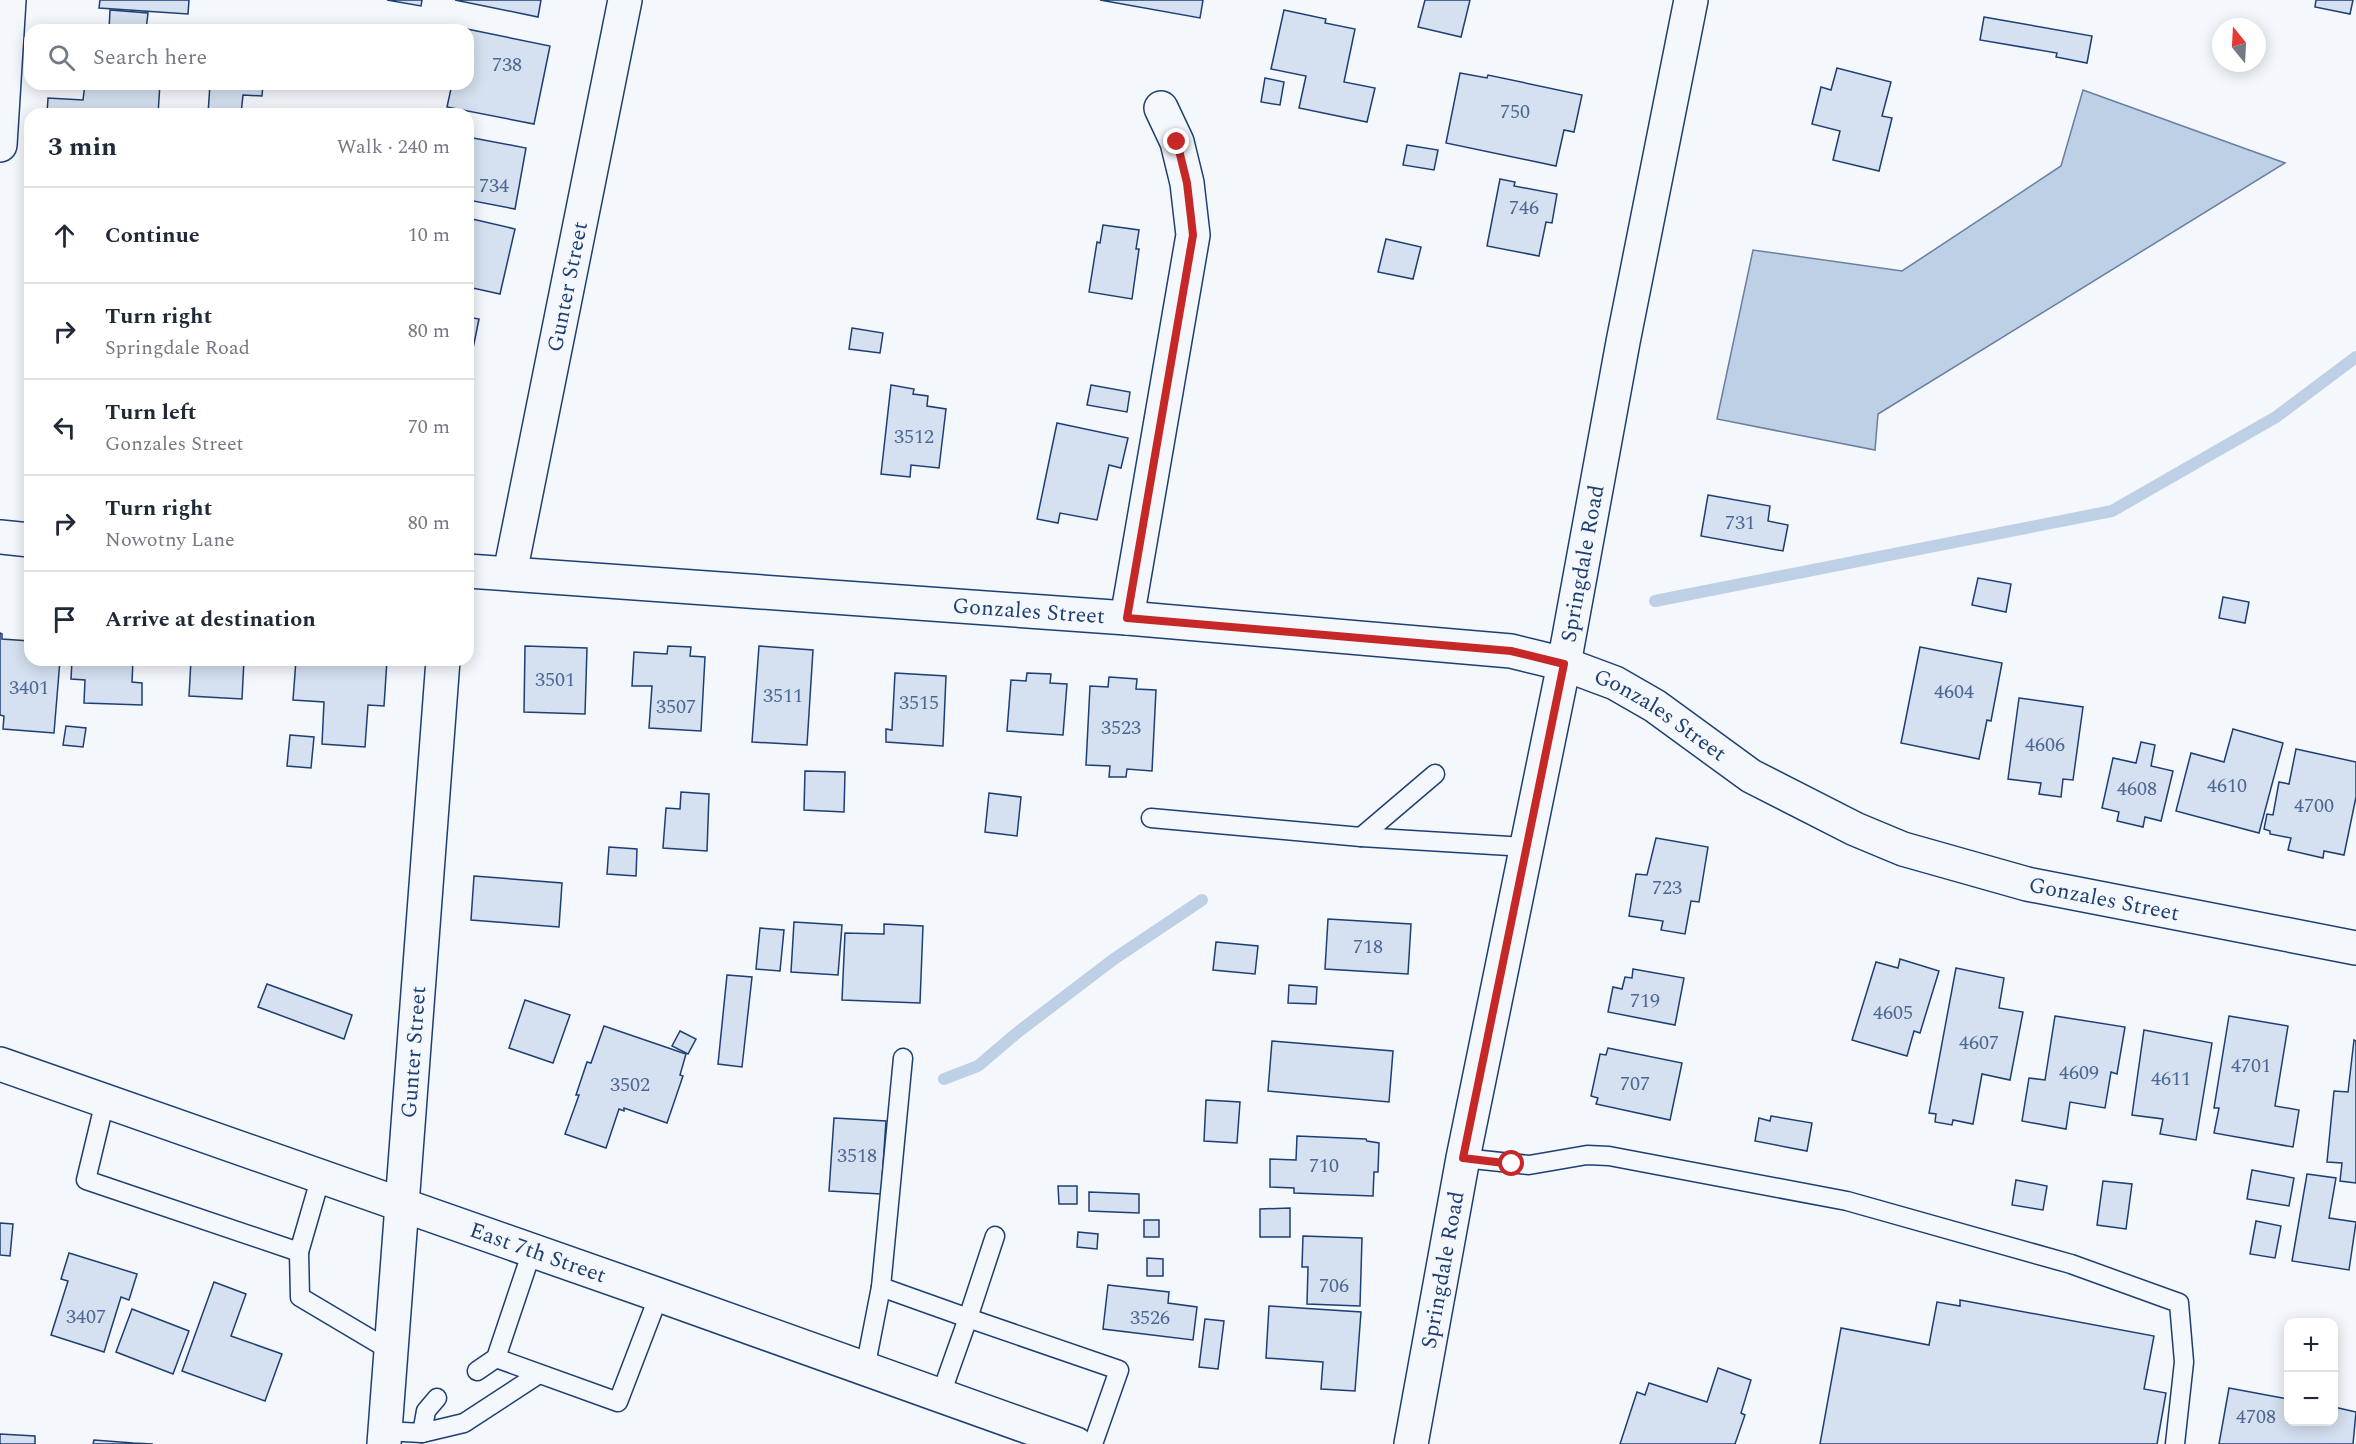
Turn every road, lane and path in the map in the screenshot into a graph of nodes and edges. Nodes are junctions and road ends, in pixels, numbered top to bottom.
1 (9, 0) edge
2 (625, 0) edge
3 (1691, 0) edge
4 (1161, 108) dead end
5 (0, 146) edge
6 (0, 537) edge
7 (24, 539) edge
8 (474, 571) edge
9 (510, 573) junction
10 (1127, 618) junction
11 (1564, 664) junction
12 (443, 666) edge
13 (1435, 774) dead end
14 (1151, 818) dead end
15 (1361, 837) junction
16 (1526, 847) junction
17 (2356, 948) edge
18 (903, 1058) dead end
19 (0, 1064) edge
20 (105, 1101) junction
21 (1463, 1158) junction
22 (321, 1176) junction
23 (403, 1205) junction
24 (995, 1236) dead end
25 (532, 1251) junction
26 (299, 1252) junction
27 (881, 1287) junction
28 (658, 1295) junction
29 (968, 1318) junction
30 (391, 1351) junction
31 (496, 1358) junction
32 (865, 1369) junction
33 (477, 1371) dead end
34 (539, 1374) junction
35 (940, 1396) junction
36 (437, 1398) dead end
37 (422, 1433) junction
38 (384, 1437) edge
39 (1076, 1444) edge
40 (1093, 1444) edge
41 (1411, 1444) edge
42 (2175, 1444) edge

1 - 5 street
2 - 9 street, Gunter Street
3 - 11 street, Springdale Road
4 - 10 street
6 - 7 street
8 - 9 street, Gonzales Street
9 - 10 street, Gonzales Street
10 - 11 street, Gonzales Street
11 - 16 street, Springdale Road
11 - 17 street, Gonzales Street
12 - 23 street, Gunter Street
13 - 15 lane
14 - 15 lane
15 - 16 lane
16 - 21 street, Springdale Road
18 - 27 lane
19 - 20 street, East 7th Street
20 - 22 street, East 7th Street
20 - 26 lane
21 - 41 street, Springdale Road
21 - 42 lane
22 - 23 street, East 7th Street
22 - 26 lane
23 - 25 street, East 7th Street
23 - 30 street, Gunter Street
24 - 29 lane
25 - 28 street, East 7th Street
25 - 31 lane
26 - 30 lane
27 - 29 lane
27 - 32 lane
28 - 32 street, East 7th Street
28 - 34 lane
29 - 35 lane
29 - 40 lane
30 - 38 street, Gunter Street
31 - 33 lane
31 - 34 lane
32 - 35 street, East 7th Street
34 - 37 lane
35 - 39 street, East 7th Street
36 - 37 lane
37 - 38 lane

